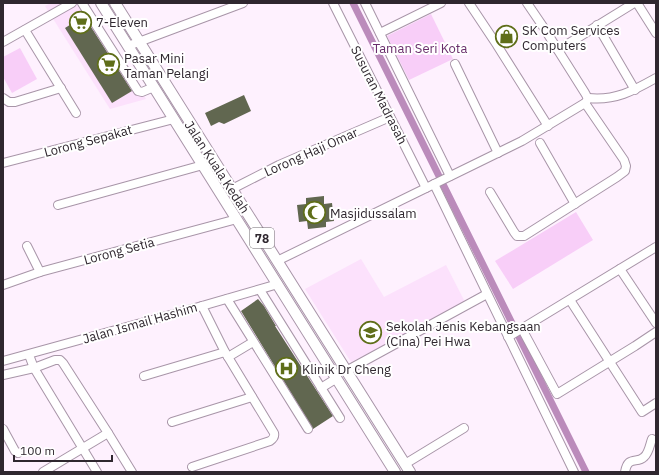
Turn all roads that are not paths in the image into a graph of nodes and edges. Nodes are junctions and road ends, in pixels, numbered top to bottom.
1 (72, 3) edge
2 (82, 3) edge
3 (101, 3) edge
4 (115, 3) edge
5 (243, 3) edge
6 (333, 3) edge
7 (365, 3) edge
8 (441, 3) edge
9 (469, 3) edge
10 (538, 3) edge
11 (634, 3) edge
12 (637, 3) edge
13 (529, 5) edge
14 (425, 6) edge
15 (597, 25) junction
16 (25, 30) junction
17 (380, 33) junction
18 (656, 33) edge
19 (3, 42) edge
20 (139, 42) junction
21 (128, 46) junction
22 (558, 50) junction
23 (455, 64) dead end
24 (656, 78) edge
25 (154, 87) junction
26 (62, 88) junction
27 (635, 90) junction
28 (3, 98) edge
29 (586, 100) junction
30 (76, 113) dead end
31 (390, 117) junction
32 (174, 119) junction
33 (548, 126) junction
34 (540, 143) dead end
35 (498, 153) junction
36 (3, 163) edge
37 (203, 165) junction
38 (442, 180) junction
39 (426, 188) junction
40 (232, 189) junction
41 (490, 192) dead end
42 (575, 204) junction
43 (58, 205) dead end
44 (237, 219) junction
45 (27, 246) dead end
46 (656, 247) edge
47 (277, 261) junction
48 (620, 269) junction
49 (40, 272) junction
50 (278, 284) junction
51 (3, 285) edge
52 (260, 290) junction
53 (487, 294) junction
54 (227, 299) junction
55 (570, 300) junction
56 (202, 306) junction
57 (656, 323) edge
58 (656, 332) edge
59 (516, 333) junction
60 (254, 342) junction
61 (227, 354) junction
62 (29, 355) junction
63 (3, 362) edge
64 (610, 362) junction
65 (34, 368) junction
66 (346, 371) junction
67 (3, 375) edge
68 (144, 376) dead end
69 (337, 378) junction
70 (322, 388) junction
71 (252, 397) junction
72 (656, 403) edge
73 (340, 418) dead end
74 (172, 422) dead end
75 (464, 428) dead end
76 (3, 429) edge
77 (308, 430) dead end
78 (108, 433) junction
79 (652, 439) dead end
80 (83, 448) junction
81 (18, 453) dead end
82 (192, 467) dead end
83 (408, 468) edge
84 (43, 472) edge
85 (97, 472) edge
86 (132, 472) edge
87 (395, 472) edge
88 (574, 472) edge
89 (625, 472) edge

1 - 16 street
2 - 25 street
3 - 21 main road, Jalan Kuala Kedah / 78
4 - 20 main road, Jalan Kuala Kedah / 78
5 - 20 street
6 - 31 street, Susuran Madrasah
7 - 17 street
8 - 14 street
9 - 33 street
10 - 13 street
11 - 15 street
12 - 18 street
13 - 22 street
14 - 17 street
15 - 22 street
15 - 27 street
16 - 19 street
16 - 26 street
17 - 38 street
20 - 21 street
20 - 40 main road, Jalan Kuala Kedah / 78
21 - 25 main road, Jalan Kuala Kedah / 78
22 - 29 street
23 - 35 street
24 - 27 street
25 - 32 main road, Jalan Kuala Kedah / 78
26 - 28 street
26 - 30 street
27 - 29 street
29 - 33 street
29 - 42 street
31 - 39 street, Susuran Madrasah
31 - 40 street, Lorong Haji Omar
32 - 36 street, Lorong Sepakat
32 - 37 main road, Jalan Kuala Kedah / 78
33 - 35 street
34 - 42 street
35 - 38 street
37 - 43 street
37 - 44 main road, Jalan Kuala Kedah / 78
38 - 39 street
38 - 53 street
39 - 47 street
40 - 47 main road, Jalan Kuala Kedah / 78
41 - 42 street
44 - 49 street, Lorong Setia
44 - 50 main road, Jalan Kuala Kedah / 78
45 - 49 street
46 - 48 street
47 - 66 main road, Jalan Kuala Kedah / 78
48 - 55 street
48 - 57 street
49 - 51 street, Lorong Setia
50 - 52 street, Jalan Ismail Hashim
50 - 69 main road, Jalan Kuala Kedah / 78
52 - 54 street, Jalan Ismail Hashim
52 - 70 street
53 - 59 street
53 - 66 street
54 - 56 street, Jalan Ismail Hashim
54 - 60 street
55 - 59 street
55 - 64 street
56 - 61 street
56 - 62 street, Jalan Ismail Hashim
58 - 64 street
59 - 64 street
59 - 88 street
60 - 61 street
60 - 77 street
61 - 68 street
61 - 71 street
62 - 63 street, Jalan Ismail Hashim
62 - 65 street
64 - 72 street
65 - 67 street
65 - 78 street
65 - 80 street
66 - 83 main road, Jalan Kuala Kedah / 78
69 - 70 street
69 - 87 main road, Jalan Kuala Kedah / 78
70 - 73 street
71 - 74 street
71 - 82 street
75 - 83 street
76 - 81 street
78 - 80 street
78 - 86 street
79 - 89 street
80 - 84 street
80 - 85 street

